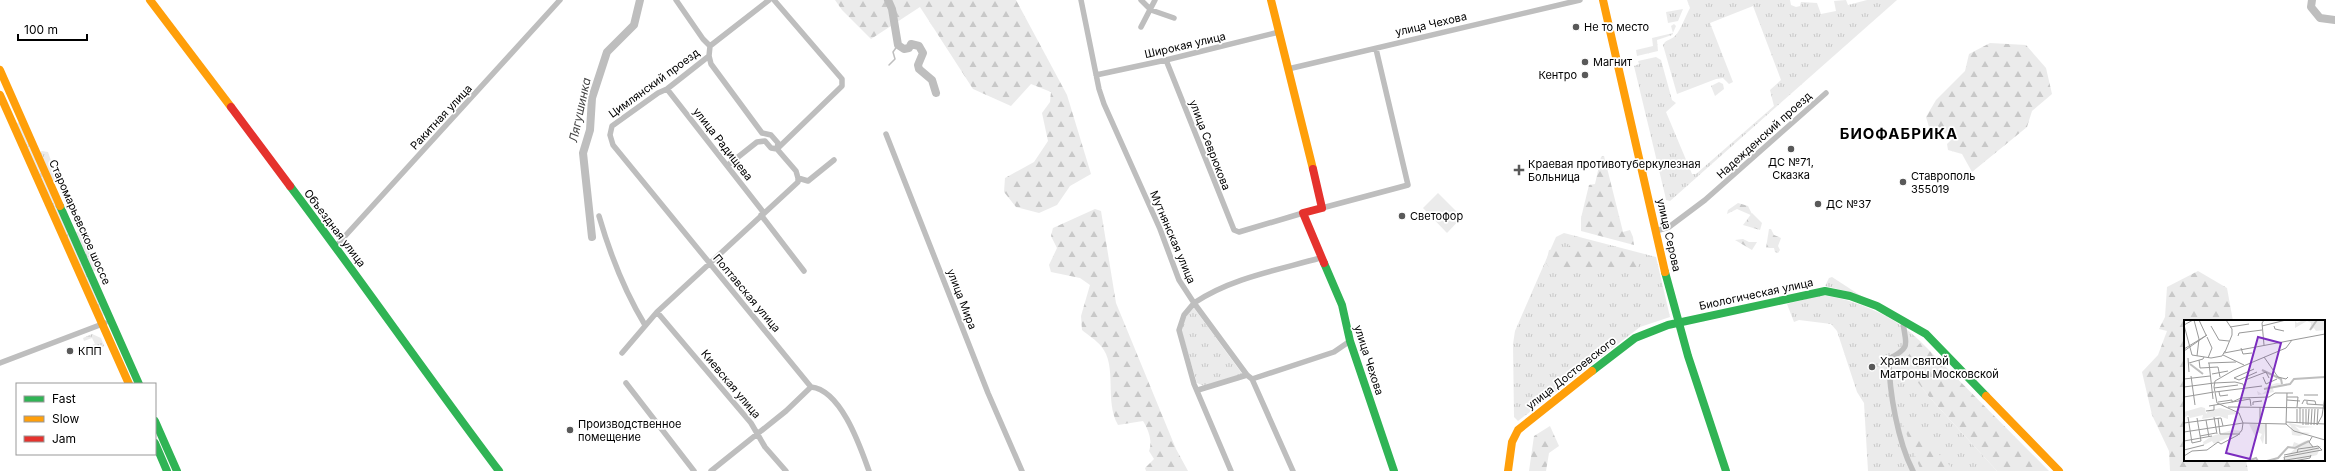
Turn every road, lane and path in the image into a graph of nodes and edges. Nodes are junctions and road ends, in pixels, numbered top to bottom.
1 (150, 0) edge
2 (560, 0) edge
3 (676, 0) edge
4 (770, 0) edge
5 (774, 0) edge
6 (1081, 0) edge
7 (1141, 0) edge
8 (1155, 0) edge
9 (1271, 0) edge
10 (1580, 0) edge
11 (1603, 0) edge
12 (1150, 10) junction
13 (1174, 18) dead end
14 (1141, 26) dead end
15 (1279, 32) junction
16 (710, 46) junction
17 (1376, 49) junction
18 (709, 56) junction
19 (1166, 60) junction
20 (1288, 69) junction
21 (0, 70) edge
22 (1096, 75) junction
23 (667, 89) junction
24 (1826, 93) dead end
25 (0, 95) edge
26 (19, 112) junction
27 (10, 117) junction
28 (612, 126) joint
29 (886, 134) dead end
30 (765, 137) junction
31 (777, 149) junction
32 (834, 160) dead end
33 (728, 165) junction
34 (798, 178) junction
35 (1322, 208) junction
36 (1303, 213) junction
37 (763, 214) junction
38 (599, 216) dead end
39 (1656, 231) junction
40 (336, 246) junction
41 (1320, 258) junction
42 (709, 264) junction
43 (804, 272) dead end
44 (1194, 303) junction
45 (656, 312) junction
46 (111, 320) junction
47 (1904, 320) junction
48 (1679, 322) junction
49 (102, 324) junction
50 (645, 325) junction
51 (1350, 342) junction
52 (622, 353) dead end
53 (0, 363) edge
54 (1247, 376) junction
55 (1252, 379) junction
56 (129, 383) edge
57 (139, 383) edge
58 (626, 383) dead end
59 (811, 387) junction
60 (1198, 390) junction
61 (156, 423) edge
62 (758, 434) junction
63 (156, 445) edge
64 (167, 471) edge
65 (177, 471) edge
66 (499, 471) edge
67 (694, 471) edge
68 (711, 471) edge
69 (786, 471) edge
70 (869, 471) edge
71 (1022, 471) edge
72 (1231, 471) edge
73 (1293, 471) edge
74 (1394, 471) edge
75 (1508, 471) edge
76 (1726, 471) edge
77 (1913, 471) edge
78 (2059, 471) edge

1 - 40 main road, Объездная улица
2 - 40 street, Ракитная улица
3 - 16 street
4 - 16 street, Цимлянский проезд
5 - 31 street
6 - 22 street, Мутнянская улица
7 - 12 street
8 - 12 street
9 - 15 main road
10 - 17 street, улица Чехова
11 - 39 main road, улица Серова
12 - 13 street
12 - 14 street
15 - 19 street, Широкая улица
15 - 20 main road
16 - 18 street
17 - 20 street, улица Чехова
17 - 35 street
18 - 23 street, Цимлянский проезд
18 - 30 street
19 - 22 street, Широкая улица
19 - 36 street, улица Севрюкова
20 - 35 main road
21 - 26 main road, Старомарьевское шоссе
22 - 44 street, Мутнянская улица
23 - 28 street, Цимлянский проезд
23 - 33 street, улица Радищева
24 - 39 street, Надежденский проезд
25 - 27 main road, Старомарьевское шоссе
26 - 27 main road
26 - 46 main road, Старомарьевское шоссе
27 - 49 main road, Старомарьевское шоссе
28 - 42 street, Полтавская улица
29 - 71 street, улица Мира
30 - 31 street
30 - 33 street
31 - 34 street
32 - 34 street
33 - 37 street, улица Радищева
34 - 37 street
35 - 36 main road
36 - 41 main road, улица Чехова
37 - 42 street
37 - 43 street, улица Радищева
38 - 50 street
39 - 48 main road, улица Серова
40 - 66 main road, Объездная улица
41 - 44 street
41 - 51 main road, улица Чехова
42 - 45 street
42 - 59 street, Полтавская улица
44 - 54 street, Мутнянская улица
44 - 60 street
45 - 50 street
45 - 62 street, Киевская улица
46 - 49 street
46 - 57 main road, Старомарьевское шоссе
47 - 48 main road, Биологическая улица
47 - 77 street
47 - 78 main road, Биологическая улица
48 - 75 main road, улица Достоевского
48 - 76 main road, улица Серова
49 - 53 street
49 - 56 main road, Старомарьевское шоссе
50 - 52 street
51 - 55 street
51 - 74 main road, улица Чехова
54 - 55 street
54 - 60 street
55 - 73 street
58 - 67 street
59 - 62 street
59 - 70 street, Полтавская улица
60 - 72 street
61 - 65 main road
62 - 68 street
62 - 69 street, Киевская улица
63 - 64 main road

